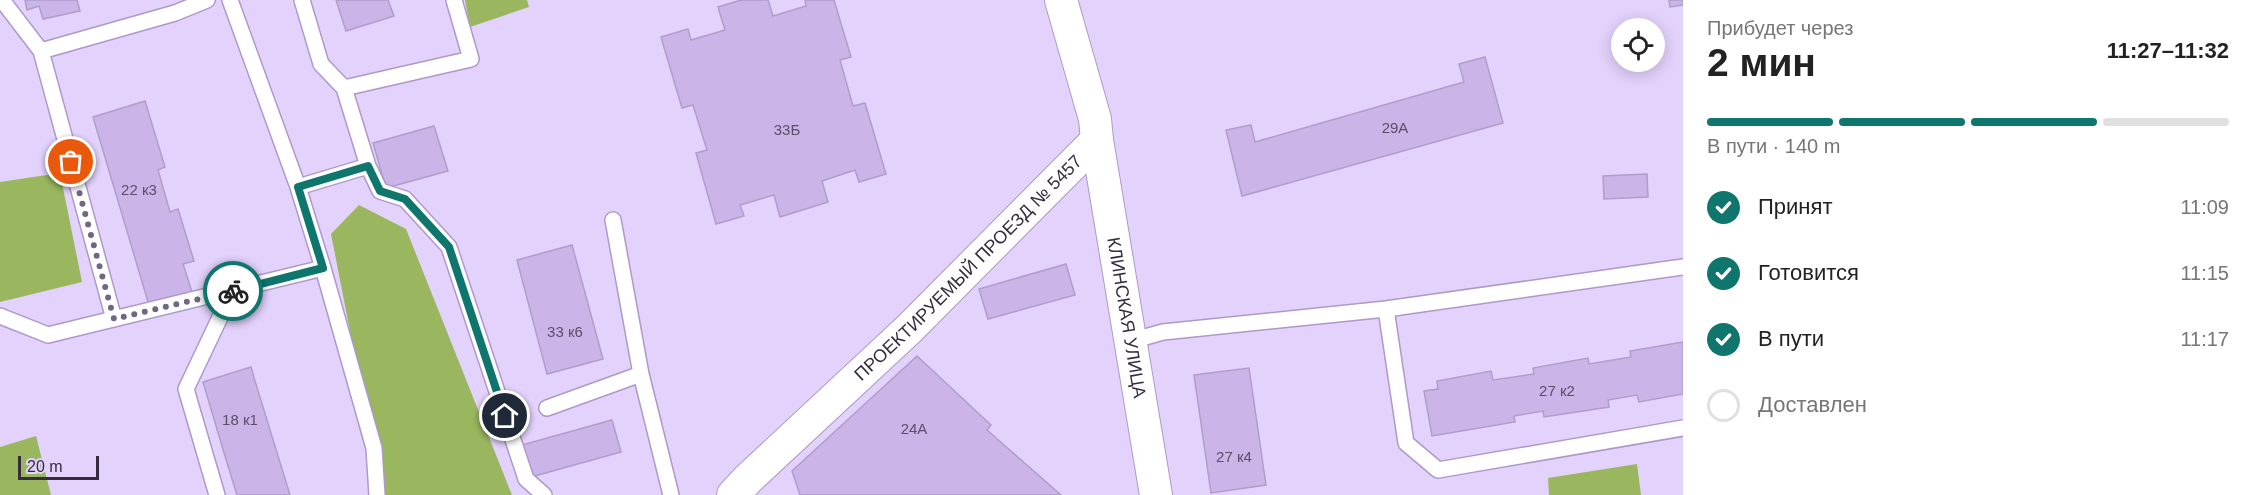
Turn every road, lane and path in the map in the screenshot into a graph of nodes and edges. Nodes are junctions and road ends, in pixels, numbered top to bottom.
1 (2, 0) edge
2 (207, 0) edge
3 (230, 0) edge
4 (302, 0) edge
5 (454, 0) edge
6 (1060, 0) edge
7 (41, 51) junction
8 (344, 88) junction
9 (1097, 140) junction
10 (368, 166) junction
11 (298, 187) junction
12 (613, 219) dead end
13 (1683, 267) edge
14 (323, 268) junction
15 (234, 291) junction
16 (1386, 309) junction
17 (0, 316) edge
18 (114, 319) junction
19 (1131, 341) junction
20 (641, 374) junction
21 (547, 408) dead end
22 (1683, 428) edge
23 (217, 495) edge
24 (377, 495) edge
25 (544, 495) edge
26 (671, 495) edge
27 (733, 495) edge
28 (1156, 495) edge

1 - 7 lane
2 - 7 lane
3 - 11 lane
4 - 8 lane
5 - 8 lane
6 - 9 street, ПРОЕКТИРУЕМЫЙ ПРОЕЗД № 5457
7 - 18 lane
8 - 10 lane
9 - 19 street, КЛИНСКАЯ УЛИЦА
9 - 27 street, ПРОЕКТИРУЕМЫЙ ПРОЕЗД № 5457
10 - 11 lane
10 - 25 lane
11 - 14 lane
12 - 20 lane
13 - 16 lane
14 - 15 lane
14 - 24 lane
15 - 18 lane
15 - 23 lane
16 - 19 lane
16 - 22 lane
17 - 18 lane
19 - 28 street, КЛИНСКАЯ УЛИЦА
20 - 21 lane
20 - 26 lane

